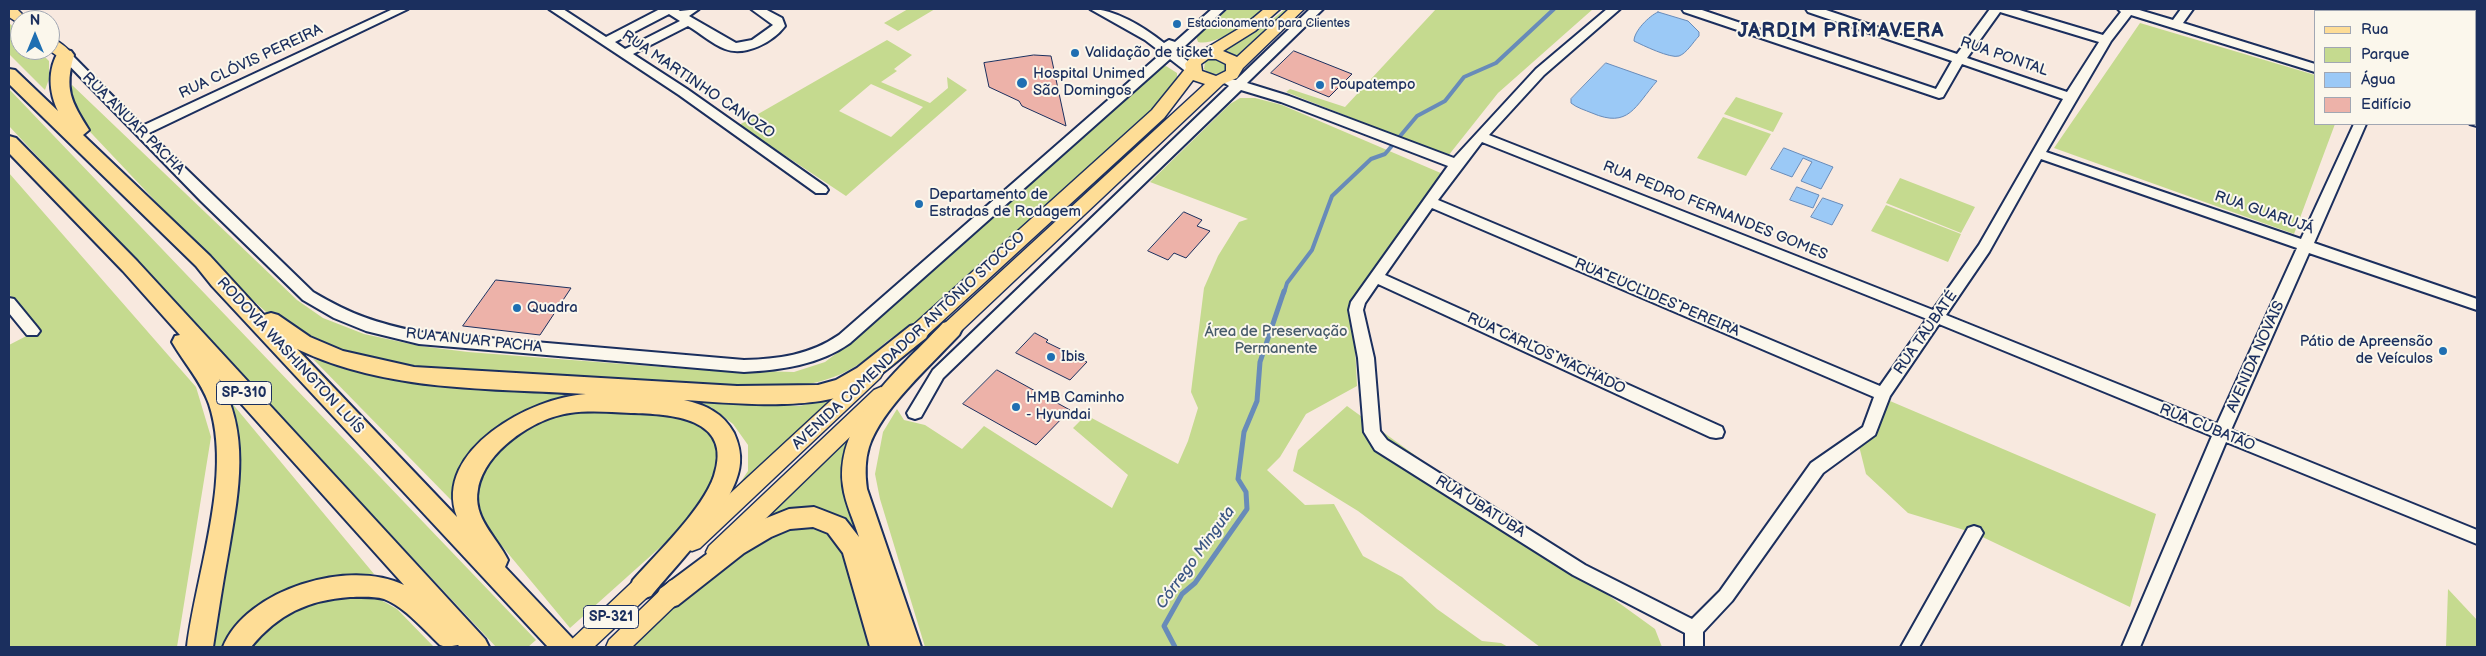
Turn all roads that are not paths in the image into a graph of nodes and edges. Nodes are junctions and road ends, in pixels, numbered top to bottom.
1 (402, 9) edge
2 (555, 9) edge
3 (693, 9) edge
4 (758, 9) edge
5 (1096, 9) edge
6 (1219, 9) edge
7 (1273, 9) edge
8 (1297, 9) edge
9 (1317, 9) edge
10 (1614, 9) edge
11 (1688, 9) edge
12 (1812, 9) edge
13 (1996, 9) edge
14 (2004, 9) edge
15 (2187, 9) edge
16 (2127, 10) edge
17 (676, 14) edge
18 (649, 20) junction
19 (2177, 24) junction
20 (667, 32) junction
21 (2106, 40) junction
22 (606, 42) junction
23 (1174, 50) junction
24 (60, 51) edge
25 (624, 54) junction
26 (65, 55) junction
27 (1960, 58) junction
28 (1200, 61) junction
29 (2314, 68) edge
30 (9, 74) edge
31 (1238, 74) junction
32 (1220, 80) junction
33 (2070, 98) junction
34 (2360, 125) edge
35 (140, 132) junction
36 (1480, 136) junction
37 (9, 142) edge
38 (2039, 154) junction
39 (9, 160) edge
40 (1456, 164) junction
41 (109, 170) junction
42 (821, 190) dead end
43 (58, 194) junction
44 (1430, 202) junction
45 (2307, 245) junction
46 (203, 261) junction
47 (130, 266) junction
48 (1376, 277) junction
49 (9, 303) edge
50 (2477, 305) edge
51 (1937, 317) junction
52 (951, 329) junction
53 (32, 331) dead end
54 (918, 332) junction
55 (1883, 394) junction
56 (915, 413) dead end
57 (1716, 432) dead end
58 (2221, 434) junction
59 (1974, 533) dead end
60 (2477, 536) edge
61 (642, 588) junction
62 (669, 597) junction
63 (523, 603) junction
64 (1694, 629) junction
65 (557, 639) edge
66 (200, 647) edge
67 (236, 647) edge
68 (462, 647) edge
69 (476, 647) edge
70 (579, 647) edge
71 (617, 647) edge
72 (883, 647) edge
73 (908, 647) edge
74 (1694, 647) edge
75 (1910, 647) edge
76 (2131, 647) edge

1 - 35 street, RUA CLÓVIS PEREIRA
2 - 22 street, RUA MARTINHO CANOZO
3 - 17 street
4 - 17 street
5 - 23 street
6 - 23 street, RUA ANUAR PACHA
7 - 28 main road, AVENIDA COMENDADOR ANTÔNIO STOCCO
8 - 31 main road
9 - 31 street
10 - 36 street
11 - 27 street
12 - 27 street, RUA PONTAL
13 - 27 street
14 - 21 street
15 - 19 street
16 - 19 street
16 - 21 street, RUA TAUBATÉ
17 - 18 street
17 - 20 street
18 - 20 street
18 - 22 street
19 - 29 street
20 - 25 street
21 - 33 street, RUA TAUBATÉ
22 - 25 street, RUA MARTINHO CANOZO
23 - 28 street
23 - 35 street, RUA ANUAR PACHA
24 - 26 main road, RUA ANUAR PACHA
25 - 42 street, RUA MARTINHO CANOZO
26 - 35 street, RUA ANUAR PACHA
26 - 41 highway
27 - 33 street, RUA PONTAL
28 - 31 main road
28 - 32 main road
28 - 54 main road, AVENIDA COMENDADOR ANTÔNIO STOCCO
30 - 41 highway, RODOVIA WASHINGTON LUÍS
31 - 32 main road, AVENIDA COMENDADOR ANTÔNIO STOCCO
31 - 40 street
31 - 56 street
32 - 52 main road, AVENIDA COMENDADOR ANTÔNIO STOCCO
33 - 38 street, RUA TAUBATÉ
34 - 45 street, AVENIDA NOVAIS
36 - 40 street
36 - 51 street, RUA PEDRO FERNANDES GOMES
37 - 43 highway, SP-310
38 - 45 street, RUA GUARUJÁ
38 - 51 street, RUA TAUBATÉ
39 - 43 highway
40 - 44 street
41 - 46 highway, RODOVIA WASHINGTON LUÍS
43 - 47 highway, SP-310
44 - 48 street
44 - 55 street, RUA EUCLIDES PEREIRA
45 - 50 street, RUA GUARUJÁ
45 - 58 street, AVENIDA NOVAIS
46 - 54 highway
46 - 63 highway, RODOVIA WASHINGTON LUÍS
47 - 66 highway
47 - 69 highway, SP-310
48 - 57 street, RUA CARLOS MACHADO
48 - 64 street, RUA UBATUBA
49 - 53 street
51 - 55 street, RUA TAUBATÉ
51 - 58 street, RUA CUBATÃO
52 - 62 main road, AVENIDA COMENDADOR ANTÔNIO STOCCO
52 - 73 highway
54 - 61 main road, AVENIDA COMENDADOR ANTÔNIO STOCCO
55 - 64 street, RUA TAUBATÉ
58 - 60 street, RUA CUBATÃO
58 - 76 street, AVENIDA NOVAIS
59 - 75 street
61 - 63 highway
61 - 70 main road, SP-321
62 - 71 main road, SP-321
62 - 72 highway
63 - 65 highway, RODOVIA WASHINGTON LUÍS
64 - 74 street
67 - 68 highway

